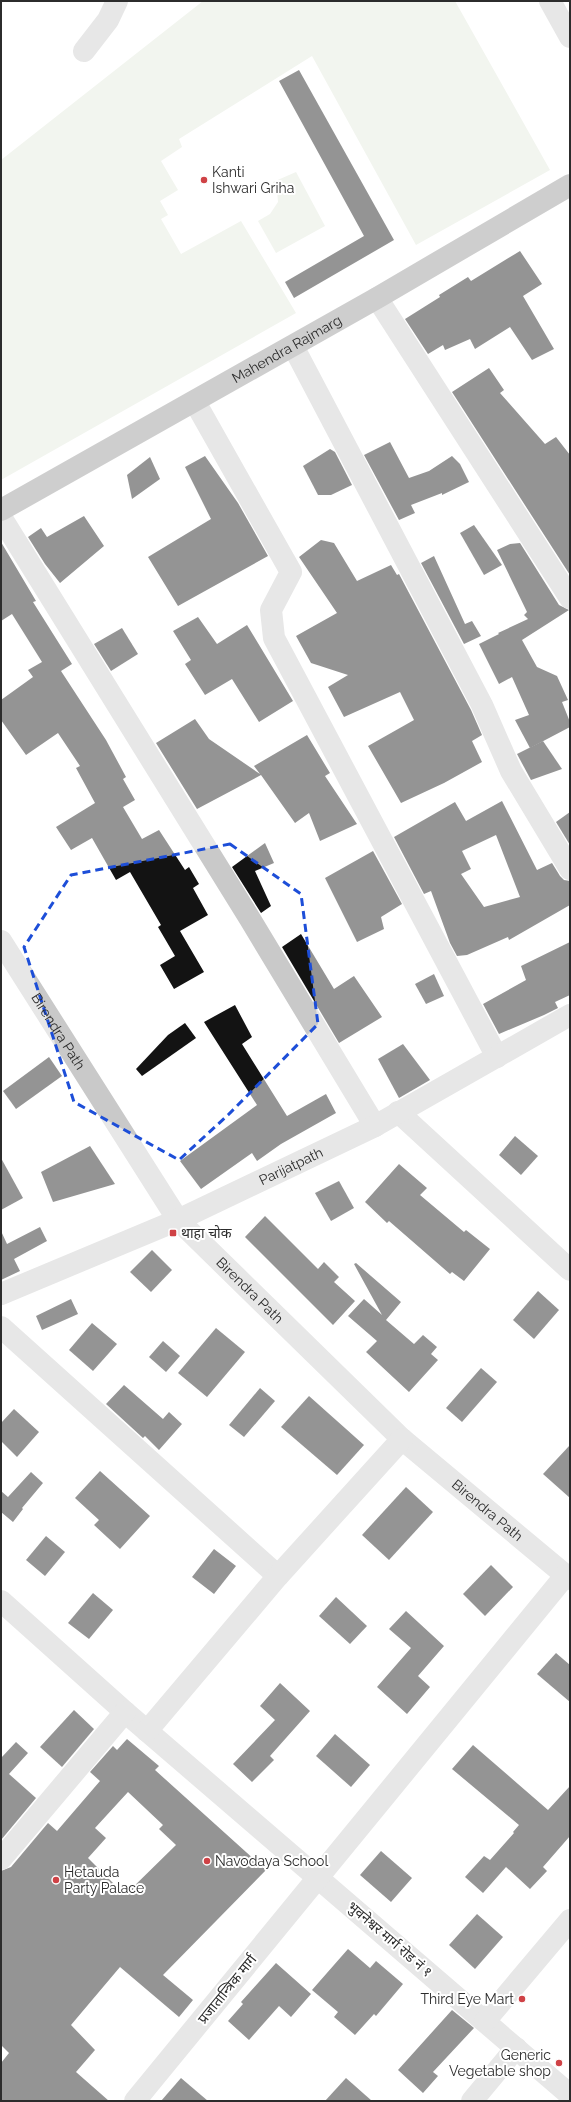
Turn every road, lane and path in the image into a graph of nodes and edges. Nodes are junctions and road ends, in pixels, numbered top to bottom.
1 (117, 1) edge
2 (550, 1) edge
3 (570, 36) edge
4 (84, 51) dead end
5 (570, 185) edge
6 (377, 298) junction
7 (293, 346) junction
8 (195, 402) junction
9 (1, 510) edge
10 (1, 517) edge
11 (570, 598) edge
12 (570, 869) edge
13 (1, 941) edge
14 (570, 1015) edge
15 (497, 1057) junction
16 (398, 1112) junction
17 (375, 1126) junction
18 (178, 1220) junction
19 (570, 1270) edge
20 (1, 1294) edge
21 (1, 1327) edge
22 (402, 1439) junction
23 (278, 1576) junction
24 (568, 1578) edge
25 (1, 1601) edge
26 (125, 1712) junction
27 (147, 1731) junction
28 (1, 1859) edge
29 (319, 1878) junction
30 (570, 1920) edge
31 (485, 2022) junction
32 (516, 2048) junction
33 (570, 2095) edge
34 (135, 2101) edge
35 (472, 2101) edge

1 - 4 street
2 - 3 street
5 - 6 highway, Mahendra Rajmarg
6 - 7 highway, Mahendra Rajmarg
6 - 11 street
7 - 8 highway, Mahendra Rajmarg
7 - 12 street
8 - 9 highway, Mahendra Rajmarg
8 - 15 street
10 - 17 street
13 - 18 street, Birendra Path
14 - 15 street, Parijatpath
15 - 16 street, Parijatpath
16 - 17 street, Parijatpath
16 - 19 street
17 - 18 street, Parijatpath
18 - 20 street, Parijatpath
18 - 22 street, Birendra Path
21 - 23 street
22 - 23 street
22 - 24 street, Birendra Path
23 - 27 street
24 - 29 street, प्रजातान्त्रिक मार्ग
25 - 26 street, भुवनेश्वर मार्ग रोड नं १
26 - 27 street, भुवनेश्वर मार्ग रोड नं १
26 - 28 street
27 - 29 street, भुवनेश्वर मार्ग रोड नं १
29 - 31 street, भुवनेश्वर मार्ग रोड नं १
29 - 34 street, प्रजातान्त्रिक मार्ग
30 - 31 street
31 - 32 street, भुवनेश्वर मार्ग रोड नं १
32 - 33 street, भुवनेश्वर मार्ग रोड नं १
32 - 35 street

